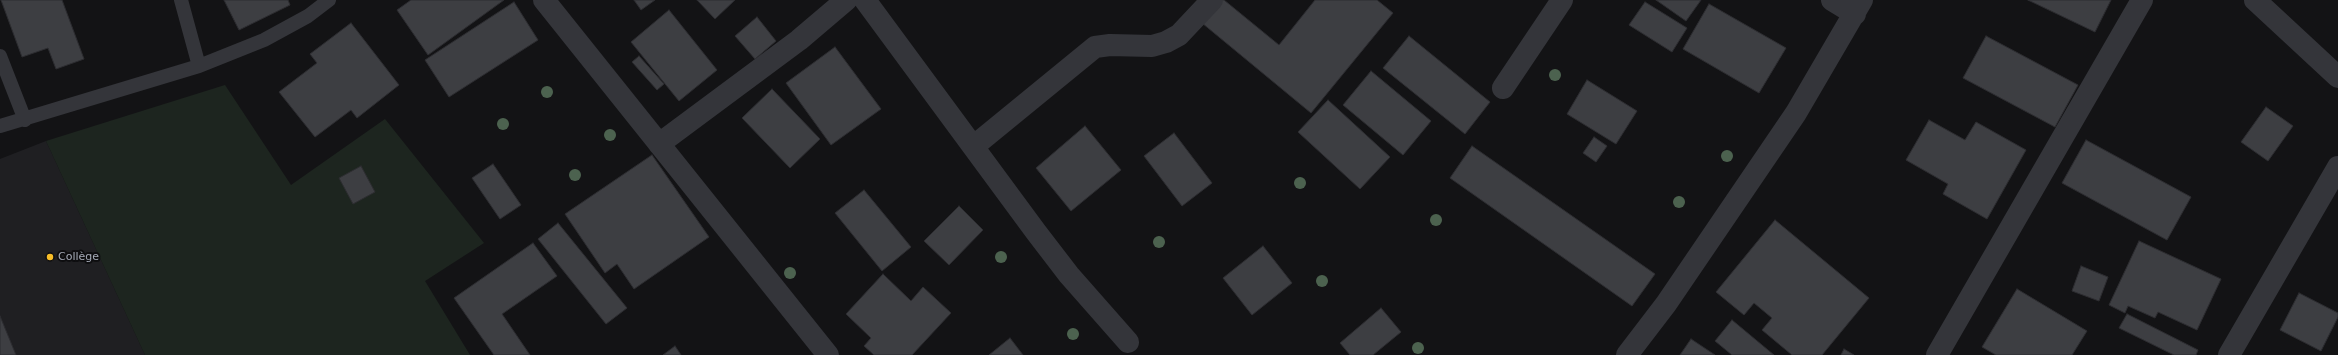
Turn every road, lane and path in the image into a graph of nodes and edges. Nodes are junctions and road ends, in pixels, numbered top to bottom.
1 (181, 0) edge
2 (329, 0) edge
3 (544, 0) edge
4 (846, 0) edge
5 (865, 0) edge
6 (1212, 0) edge
7 (1562, 0) edge
8 (1832, 0) edge
9 (2142, 0) edge
10 (2256, 0) edge
11 (1859, 7) edge
12 (0, 56) edge
13 (199, 66) junction
14 (2338, 77) edge
15 (1503, 88) dead end
16 (25, 120) junction
17 (0, 126) edge
18 (659, 144) junction
19 (974, 146) junction
20 (2338, 167) edge
21 (1128, 342) dead end
22 (828, 355) edge
23 (1627, 355) edge
24 (1937, 355) edge
25 (2229, 355) edge

1 - 13 lane
2 - 13 lane
3 - 18 street
4 - 18 street
5 - 19 street
6 - 19 street
7 - 15 street
8 - 11 street
9 - 24 street
10 - 14 street
11 - 23 street
12 - 16 lane
13 - 16 lane
16 - 17 lane
18 - 22 street
19 - 21 street
20 - 25 street

